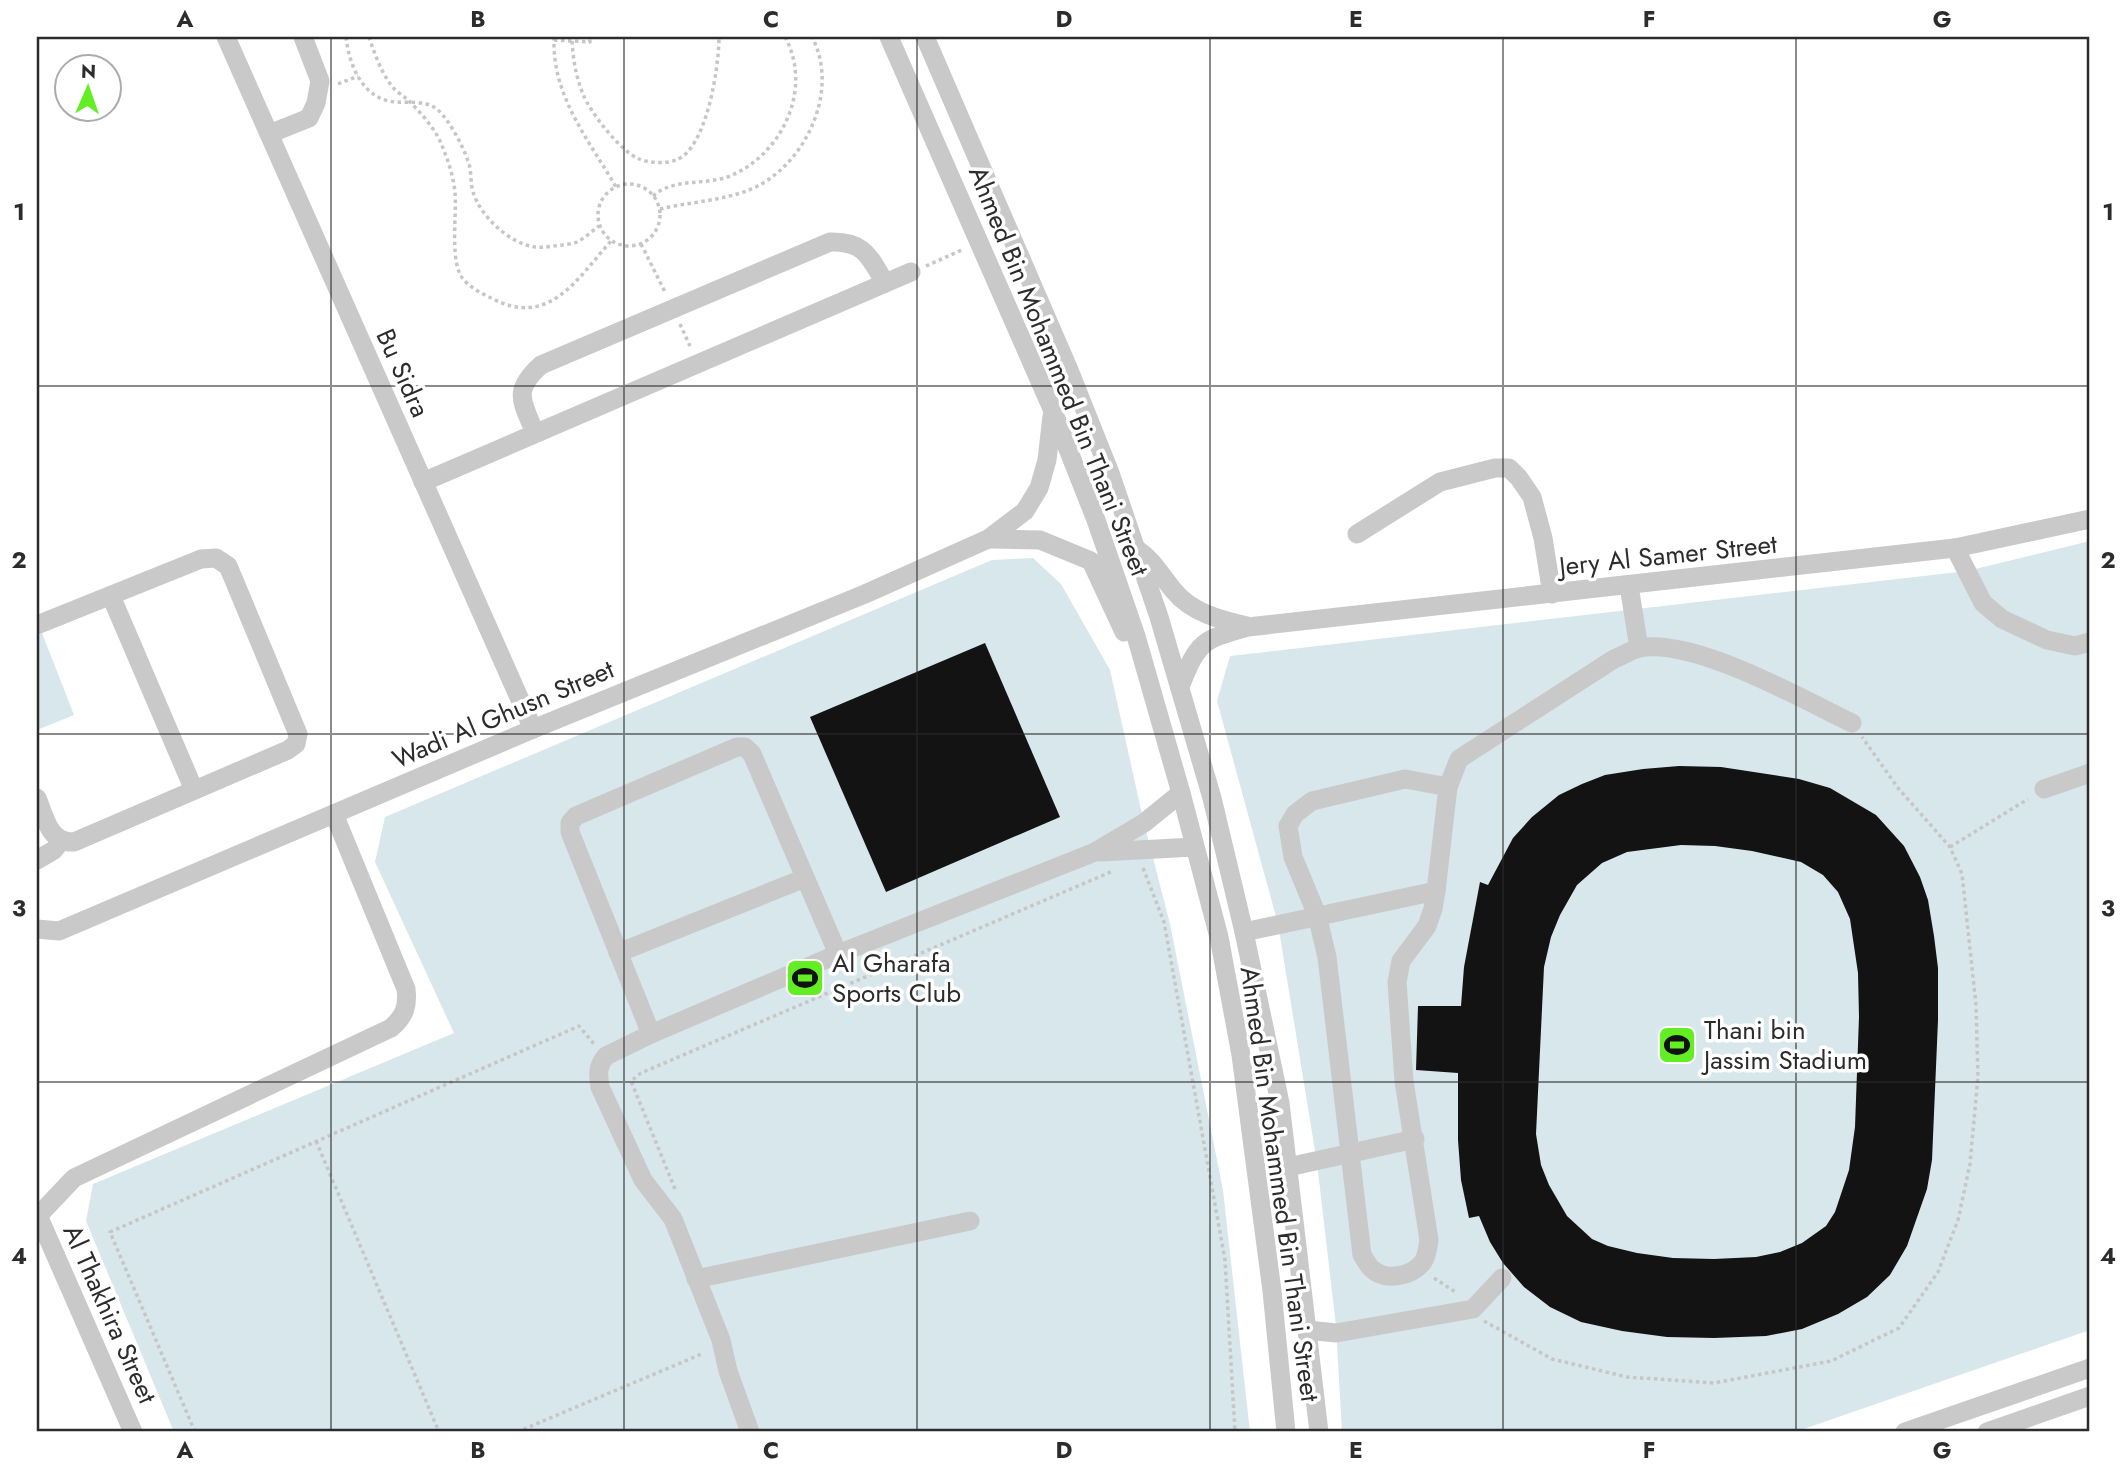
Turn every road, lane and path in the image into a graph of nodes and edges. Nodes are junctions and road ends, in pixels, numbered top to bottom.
1 (226, 37) edge
2 (303, 37) edge
3 (346, 37) edge
4 (369, 37) edge
5 (590, 37) edge
6 (719, 37) edge
7 (785, 37) edge
8 (812, 37) edge
9 (890, 37) edge
10 (925, 37) edge
11 (554, 38) edge
12 (572, 41) junction
13 (410, 102) junction
14 (269, 134) junction
15 (616, 187) junction
16 (653, 195) junction
17 (660, 209) junction
18 (599, 226) junction
19 (611, 241) junction
20 (979, 243) junction
21 (641, 244) junction
22 (911, 272) joint
23 (885, 283) junction
24 (673, 310) junction
25 (697, 363) junction
26 (1053, 411) junction
27 (535, 433) junction
28 (423, 482) junction
29 (2090, 519) edge
30 (1357, 534) dead end
31 (988, 539) junction
32 (1136, 548) junction
33 (1955, 548) junction
34 (1629, 586) junction
35 (1552, 594) junction
36 (111, 596) junction
37 (37, 625) edge
38 (1248, 627) junction
39 (2090, 642) edge
40 (1639, 648) junction
41 (1180, 687) junction
42 (1154, 696) junction
43 (1852, 723) joint
44 (533, 729) junction
45 (2090, 773) edge
46 (1448, 787) junction
47 (2044, 789) joint
48 (194, 790) junction
49 (1181, 793) junction
50 (37, 798) edge
51 (334, 814) junction
52 (49, 834) edge
53 (1194, 847) junction
54 (1950, 847) junction
55 (1095, 852) junction
56 (37, 860) edge
57 (1133, 863) dead end
58 (1120, 868) dead end
59 (805, 878) junction
60 (1436, 891) junction
61 (1317, 915) junction
62 (37, 929) edge
63 (1244, 932) junction
64 (618, 953) junction
65 (838, 954) junction
66 (650, 1034) junction
67 (606, 1056) junction
68 (1415, 1139) junction
69 (316, 1141) junction
70 (1350, 1155) junction
71 (1288, 1167) junction
72 (680, 1199) dead end
73 (37, 1215) edge
74 (970, 1221) dead end
75 (1417, 1269) junction
76 (1502, 1278) dead end
77 (696, 1279) junction
78 (1473, 1309) junction
79 (1307, 1330) junction
80 (726, 1358) junction
81 (2090, 1368) edge
82 (2090, 1396) edge
83 (133, 1432) edge
84 (195, 1432) edge
85 (439, 1432) edge
86 (517, 1432) edge
87 (750, 1432) edge
88 (1235, 1432) edge
89 (1286, 1432) edge
90 (1319, 1432) edge
91 (1905, 1432) edge
92 (1987, 1432) edge

1 - 14 street, Bu Sidra
2 - 14 street
3 - 13 path
4 - 13 path
5 - 12 path
6 - 12 path
7 - 16 path
8 - 17 path
9 - 20 street, Ahmed Bin Mohammed Bin Thani Street
10 - 32 street, Ahmed Bin Mohammed Bin Thani Street
11 - 12 path
11 - 15 path
13 - 18 path
13 - 19 path
14 - 28 street, Bu Sidra
15 - 16 path
15 - 18 path
16 - 17 path
17 - 21 path
18 - 19 path
19 - 21 path
20 - 22 path
20 - 26 street, Ahmed Bin Mohammed Bin Thani Street
21 - 24 path
22 - 23 street
23 - 24 street
23 - 25 street
24 - 25 path
24 - 27 street
25 - 27 street
26 - 31 street, Wadi Al Ghusn Street
26 - 42 street, Ahmed Bin Mohammed Bin Thani Street
27 - 28 street
28 - 44 street, Bu Sidra
29 - 33 street, Jery Al Samer Street
30 - 35 street
31 - 42 street, Wadi Al Ghusn Street
31 - 44 street, Wadi Al Ghusn Street
32 - 38 street, Jery Al Samer Street
32 - 41 street, Ahmed Bin Mohammed Bin Thani Street
33 - 34 street, Jery Al Samer Street
33 - 39 street
34 - 35 street, Jery Al Samer Street
34 - 40 street
35 - 38 street, Jery Al Samer Street
36 - 37 street
36 - 48 street
36 - 48 street
38 - 41 street, Jery Al Samer Street
40 - 43 street
40 - 46 street
41 - 63 street, Ahmed Bin Mohammed Bin Thani Street
42 - 49 street, Ahmed Bin Mohammed Bin Thani Street
43 - 54 path
44 - 51 street, Wadi Al Ghusn Street
45 - 47 street
46 - 60 street
46 - 61 street
47 - 54 path
48 - 52 street
49 - 53 street, Ahmed Bin Mohammed Bin Thani Street
49 - 55 street
50 - 52 street
51 - 62 street, Wadi Al Ghusn Street
51 - 73 street
52 - 56 street
53 - 55 street
53 - 89 street, Ahmed Bin Mohammed Bin Thani Street
54 - 78 path
55 - 65 street
57 - 88 path
58 - 72 path
59 - 64 street
59 - 64 street
59 - 65 street
60 - 61 street
60 - 68 street
61 - 63 street
61 - 70 street
63 - 71 street, Ahmed Bin Mohammed Bin Thani Street
64 - 66 street
65 - 66 street
66 - 67 street
67 - 69 path
67 - 77 street
68 - 70 street
68 - 75 street
69 - 84 path
69 - 85 path
70 - 71 street
70 - 75 street
71 - 79 street, Ahmed Bin Mohammed Bin Thani Street
73 - 83 street, Al Thakhira Street
74 - 77 street
75 - 78 path
76 - 78 street
77 - 80 street
78 - 79 street
79 - 90 street, Ahmed Bin Mohammed Bin Thani Street
80 - 86 path
80 - 87 street
81 - 91 street
82 - 92 street

